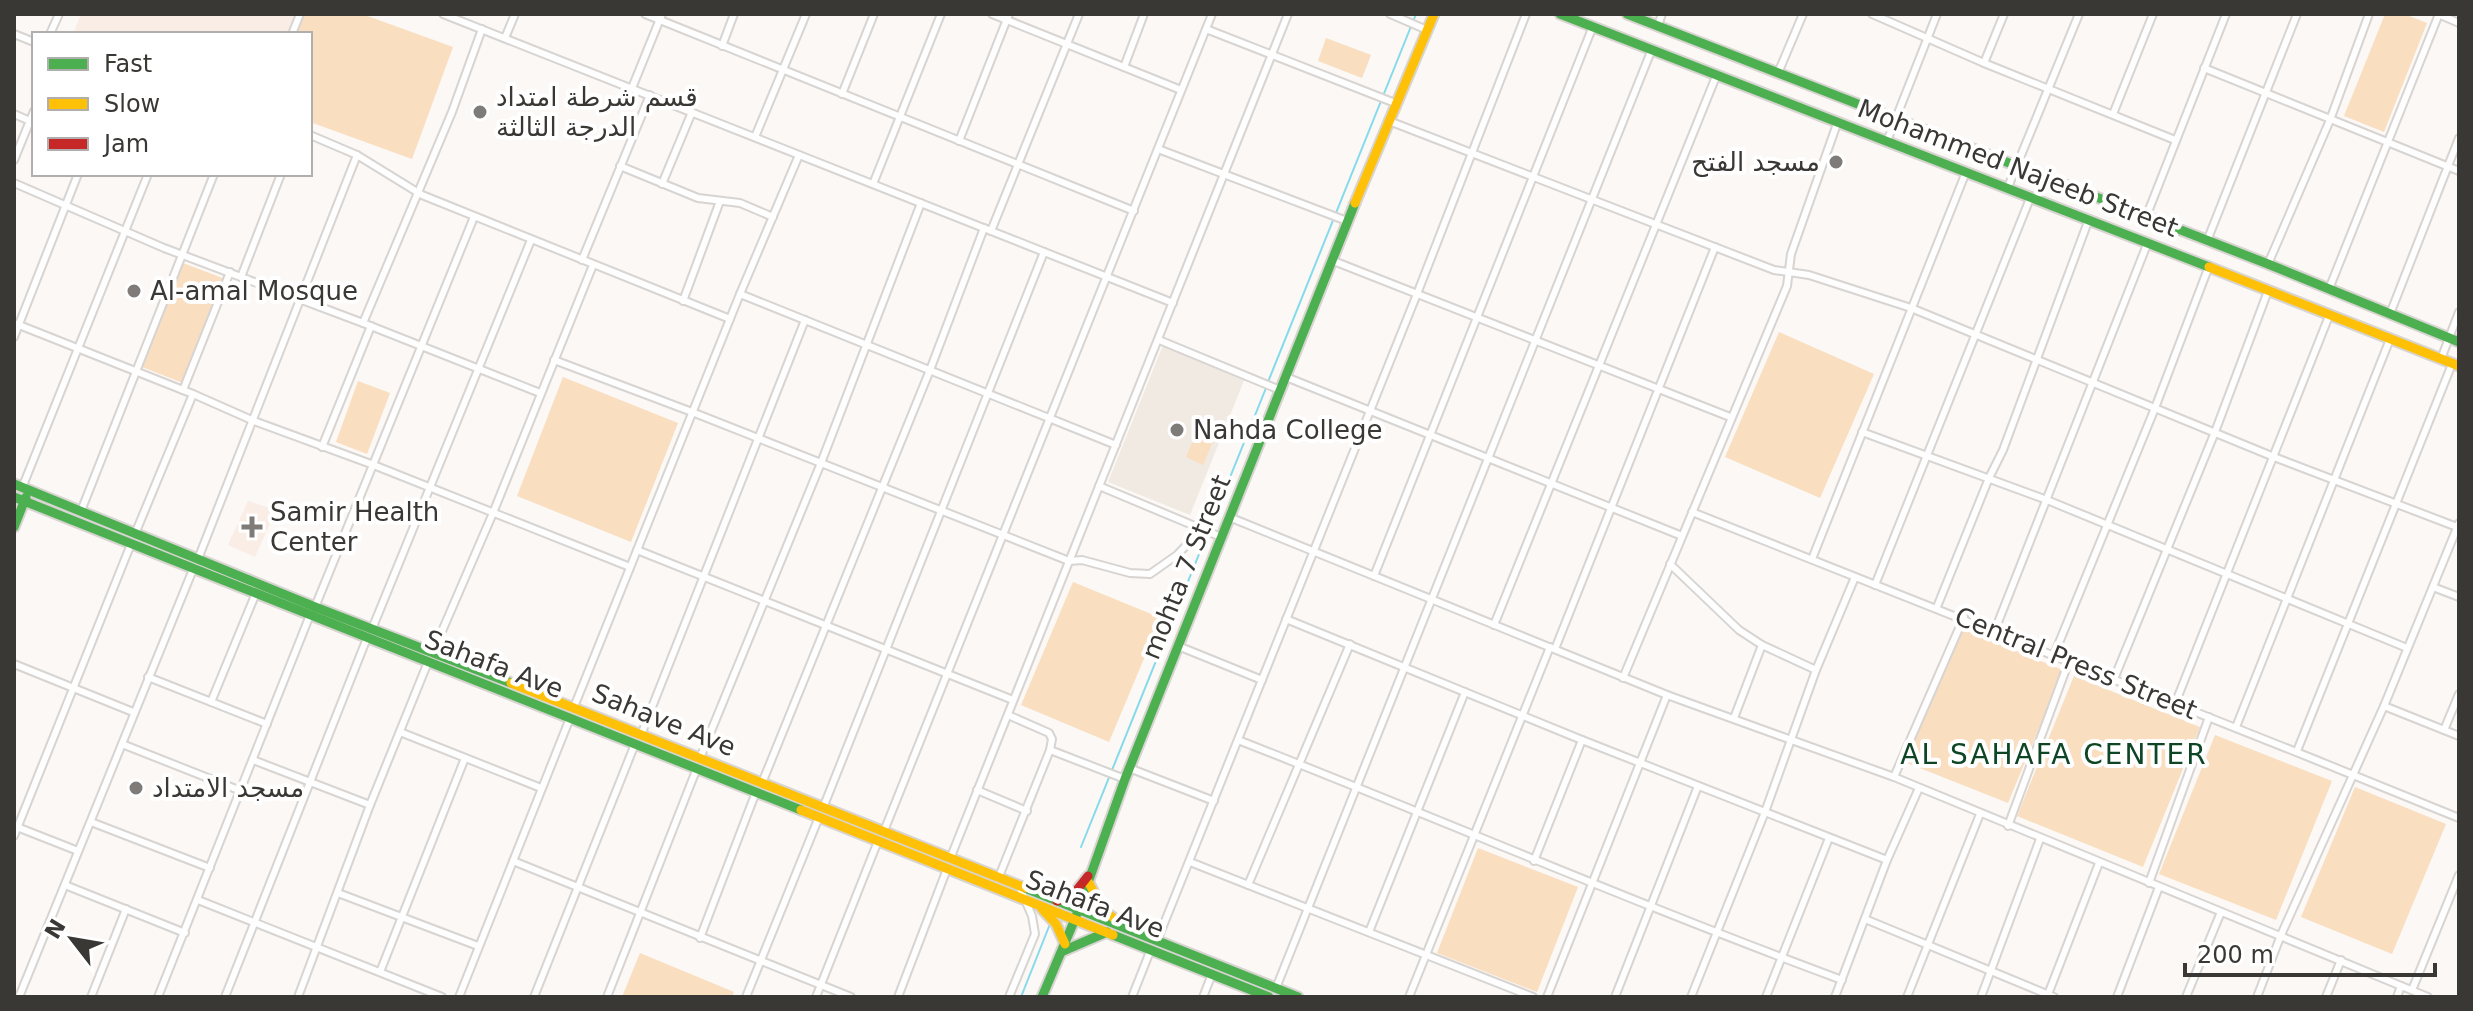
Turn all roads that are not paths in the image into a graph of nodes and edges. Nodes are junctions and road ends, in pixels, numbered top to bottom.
1 (445, 14) edge
2 (515, 14) edge
3 (645, 14) edge
4 (734, 14) edge
5 (806, 14) edge
6 (874, 14) edge
7 (941, 14) edge
8 (992, 14) edge
9 (1079, 14) edge
10 (1144, 14) edge
11 (1212, 14) edge
12 (1288, 14) edge
13 (1390, 14) edge
14 (1526, 14) edge
15 (1560, 14) edge
16 (1627, 14) edge
17 (1662, 14) edge
18 (1803, 14) edge
19 (1872, 14) edge
20 (1937, 14) edge
21 (2004, 14) edge
22 (2079, 14) edge
23 (2153, 14) edge
24 (2226, 14) edge
25 (2297, 14) edge
26 (2369, 14) edge
27 (2439, 14) edge
28 (661, 17) edge
29 (1008, 17) edge
30 (1433, 20) edge
31 (2459, 23) edge
32 (1658, 25) junction
33 (1593, 26) junction
34 (482, 29) junction
35 (1206, 29) junction
36 (505, 38) junction
37 (1926, 39) junction
38 (1067, 44) junction
39 (722, 46) junction
40 (1652, 49) junction
41 (1271, 54) junction
42 (1984, 63) junction
43 (1124, 67) junction
44 (2204, 68) junction
45 (783, 70) junction
46 (1778, 73) junction
47 (1717, 74) junction
48 (632, 88) junction
49 (2049, 89) junction
50 (1181, 90) junction
51 (842, 94) junction
52 (2267, 94) junction
53 (650, 95) junction
54 (1395, 103) junction
55 (692, 112) junction
56 (14, 114) edge
57 (2113, 114) junction
58 (32, 116) edge
59 (901, 117) junction
60 (1896, 119) junction
61 (2330, 120) junction
62 (30, 121) junction
63 (1388, 121) junction
64 (1838, 121) junction
65 (312, 136) edge
66 (755, 137) junction
67 (2459, 138) edge
68 (2175, 140) junction
69 (959, 141) junction
70 (1887, 141) junction
71 (2389, 143) junction
72 (1158, 149) junction
73 (1472, 154) junction
74 (357, 155) junction
75 (799, 155) junction
76 (14, 160) edge
77 (1019, 164) junction
78 (620, 166) junction
79 (2016, 167) junction
80 (2447, 167) junction
81 (2459, 171) edge
82 (1966, 172) junction
83 (1224, 174) junction
84 (77, 176) edge
85 (147, 176) edge
86 (213, 176) edge
87 (280, 176) edge
88 (1534, 178) junction
89 (14, 183) edge
90 (662, 184) junction
91 (873, 184) junction
92 (2008, 187) junction
93 (418, 192) junction
94 (2031, 196) junction
95 (1591, 200) junction
96 (720, 201) junction
97 (921, 203) junction
98 (66, 205) junction
99 (1134, 211) junction
100 (474, 217) junction
101 (773, 217) junction
102 (2146, 217) junction
103 (2089, 219) junction
104 (1347, 221) junction
105 (1657, 225) junction
106 (988, 230) junction
107 (125, 231) junction
108 (531, 240) junction
109 (2207, 241) junction
110 (2148, 242) junction
111 (1715, 247) junction
112 (1044, 252) junction
113 (183, 255) junction
114 (582, 260) junction
115 (1331, 260) junction
116 (2268, 264) junction
117 (593, 265) junction
118 (2209, 266) junction
119 (230, 272) junction
120 (1791, 272) junction
121 (241, 277) junction
122 (1106, 277) junction
123 (2329, 289) junction
124 (2268, 291) junction
125 (740, 294) junction
126 (1417, 294) junction
127 (301, 299) junction
128 (683, 301) junction
129 (1173, 303) junction
130 (1911, 308) junction
131 (2459, 312) edge
132 (2390, 314) junction
133 (2329, 316) junction
134 (1478, 318) junction
135 (730, 319) junction
136 (805, 320) junction
137 (363, 323) junction
138 (16, 324) edge
139 (371, 326) junction
140 (1976, 333) junction
141 (14, 337) edge
142 (2448, 338) junction
143 (2390, 339) junction
144 (1159, 340) junction
145 (1536, 341) junction
146 (2459, 342) edge
147 (867, 344) junction
148 (421, 345) junction
149 (79, 349) junction
150 (2035, 358) junction
151 (2441, 359) junction
152 (554, 360) junction
153 (2456, 365) edge
154 (1599, 366) junction
155 (478, 369) junction
156 (930, 370) junction
157 (137, 372) junction
158 (1286, 377) junction
159 (2094, 383) junction
160 (1658, 389) junction
161 (183, 390) junction
162 (1280, 390) junction
163 (540, 393) junction
164 (193, 394) junction
165 (989, 394) junction
166 (2155, 408) junction
167 (1369, 410) junction
168 (692, 412) junction
169 (1730, 417) junction
170 (1050, 419) junction
171 (254, 421) junction
172 (1862, 432) junction
173 (2215, 432) junction
174 (1431, 435) junction
175 (759, 438) junction
176 (1116, 445) junction
177 (322, 447) junction
178 (1926, 456) junction
179 (2274, 457) junction
180 (1490, 458) junction
181 (821, 463) junction
182 (371, 464) junction
183 (1989, 478) junction
184 (2335, 478) junction
185 (1552, 484) junction
186 (1099, 486) junction
187 (22, 487) edge
188 (429, 487) junction
189 (882, 487) junction
190 (18, 499) edge
191 (2047, 500) junction
192 (2396, 502) junction
193 (1611, 507) junction
194 (81, 511) junction
195 (941, 511) junction
196 (1692, 512) junction
197 (493, 513) junction
198 (1229, 517) junction
199 (2458, 525) edge
200 (2107, 526) junction
201 (14, 527) edge
202 (1202, 529) junction
203 (1004, 535) junction
204 (1682, 536) junction
205 (1221, 537) junction
206 (133, 539) junction
207 (2168, 549) junction
208 (637, 550) junction
209 (1313, 552) junction
210 (1812, 559) junction
211 (1069, 561) junction
212 (196, 563) junction
213 (1670, 564) junction
214 (630, 567) junction
215 (2228, 573) junction
216 (1374, 576) junction
217 (705, 577) junction
218 (1855, 577) junction
219 (1875, 585) junction
220 (2433, 587) junction
221 (256, 593) junction
222 (2287, 597) junction
223 (2459, 597) edge
224 (1431, 599) junction
225 (765, 602) junction
226 (1937, 607) junction
227 (313, 611) junction
228 (1964, 617) junction
229 (1286, 619) junction
230 (2347, 622) junction
231 (1494, 625) junction
232 (827, 626) junction
233 (1995, 630) junction
234 (369, 634) junction
235 (1350, 644) junction
236 (1762, 645) junction
237 (1178, 646) junction
238 (1553, 648) junction
239 (2407, 648) junction
240 (884, 649) junction
241 (2054, 655) junction
242 (430, 657) junction
243 (2069, 661) junction
244 (14, 664) edge
245 (1404, 667) junction
246 (1816, 670) junction
247 (948, 674) junction
248 (148, 677) junction
249 (1623, 678) junction
250 (2114, 679) junction
251 (1262, 680) junction
252 (72, 688) junction
253 (1465, 692) junction
254 (2459, 694) edge
255 (1667, 695) junction
256 (1013, 700) junction
257 (211, 702) junction
258 (2175, 704) junction
259 (2384, 706) junction
260 (574, 707) junction
261 (133, 712) junction
262 (1008, 715) junction
263 (1523, 716) junction
264 (2209, 717) junction
265 (570, 718) junction
266 (1734, 718) junction
267 (267, 724) junction
268 (2236, 727) junction
269 (2444, 730) junction
270 (400, 732) junction
271 (2459, 736) edge
272 (1791, 738) junction
273 (638, 739) junction
274 (1238, 740) junction
275 (1582, 740) junction
276 (122, 744) junction
277 (1050, 750) junction
278 (2297, 751) junction
279 (465, 758) junction
280 (253, 760) junction
281 (699, 763) junction
282 (1640, 763) junction
283 (1299, 764) junction
284 (1129, 768) junction
285 (2353, 775) junction
286 (1894, 777) junction
287 (1125, 779) junction
288 (310, 782) junction
289 (1698, 786) junction
290 (759, 787) junction
291 (1356, 787) junction
292 (541, 788) junction
293 (1919, 788) junction
294 (977, 790) junction
295 (241, 791) junction
296 (1214, 801) junction
297 (370, 805) junction
298 (1027, 811) junction
299 (1417, 811) junction
300 (821, 812) junction
301 (1765, 812) junction
302 (1980, 814) junction
303 (2459, 818) edge
304 (91, 822) junction
305 (2008, 826) junction
306 (17, 827) junction
307 (14, 836) edge
308 (881, 836) junction
309 (1476, 836) junction
310 (1829, 838) junction
311 (2040, 839) junction
312 (78, 851) junction
313 (1887, 860) junction
314 (513, 861) junction
315 (1534, 861) junction
316 (1190, 862) junction
317 (2099, 863) junction
318 (949, 864) junction
319 (1094, 867) junction
320 (210, 868) junction
321 (2459, 875) edge
322 (998, 879) junction
323 (1089, 883) junction
324 (2149, 883) junction
325 (65, 885) junction
326 (1248, 885) junction
327 (1591, 885) junction
328 (2159, 887) junction
329 (1020, 888) junction
330 (578, 889) junction
331 (338, 893) junction
332 (198, 900) junction
333 (1026, 901) junction
334 (1055, 902) junction
335 (1039, 906) junction
336 (1651, 907) junction
337 (126, 909) junction
338 (1308, 909) junction
339 (2221, 912) junction
340 (640, 914) junction
341 (1077, 915) junction
342 (401, 917) junction
343 (1865, 919) junction
344 (255, 923) junction
345 (1107, 932) junction
346 (1369, 932) junction
347 (185, 933) junction
348 (1717, 933) junction
349 (1142, 935) junction
350 (2281, 935) junction
351 (700, 938) junction
352 (1154, 945) junction
353 (1928, 945) junction
354 (478, 946) junction
355 (318, 947) junction
356 (1064, 948) junction
357 (1426, 955) junction
358 (1782, 958) junction
359 (2341, 960) junction
360 (761, 961) junction
361 (380, 972) junction
362 (1989, 972) junction
363 (1212, 974) junction
364 (1842, 980) junction
365 (821, 985) junction
366 (2401, 986) junction
367 (1276, 988) junction
368 (2412, 990) junction
369 (2050, 996) edge
370 (19, 997) edge
371 (91, 997) edge
372 (158, 997) edge
373 (225, 997) edge
374 (298, 997) edge
375 (442, 997) edge
376 (459, 997) edge
377 (534, 997) edge
378 (607, 997) edge
379 (746, 997) edge
380 (816, 997) edge
381 (851, 997) edge
382 (898, 997) edge
383 (1009, 997) edge
384 (1042, 997) edge
385 (1132, 997) edge
386 (1203, 997) edge
387 (1269, 997) edge
388 (1298, 997) edge
389 (1409, 997) edge
390 (1533, 997) edge
391 (1547, 997) edge
392 (1615, 997) edge
393 (1691, 997) edge
394 (1766, 997) edge
395 (1835, 997) edge
396 (1907, 997) edge
397 (1981, 997) edge
398 (2117, 997) edge
399 (2186, 997) edge
400 (2257, 997) edge
401 (2326, 997) edge
402 (2397, 997) edge
403 (2428, 997) edge

1 - 34 street
2 - 36 street
3 - 28 street
4 - 39 street
5 - 45 street
6 - 51 street
7 - 59 street
8 - 29 street
9 - 38 street
10 - 43 street
11 - 35 street
12 - 41 street
13 - 30 street
14 - 73 street
15 - 33 main road, Mohammed Najeeb Street
16 - 32 main road, Mohammed Najeeb Street
17 - 32 street
18 - 46 street
19 - 37 street
20 - 37 street
21 - 42 street
22 - 49 street
23 - 57 street
24 - 44 street
25 - 52 street
26 - 61 street
27 - 31 street
27 - 71 street
28 - 39 street
28 - 48 street
29 - 38 street
29 - 69 street
30 - 54 main road, mohta 7 Street
32 - 46 main road, Mohammed Najeeb Street
33 - 40 main road, Mohammed Najeeb Street
33 - 88 street
34 - 36 street
34 - 93 street
35 - 41 street
35 - 50 street
36 - 48 street
37 - 42 street
37 - 60 street
38 - 43 street
38 - 77 street
39 - 45 street
40 - 47 main road, Mohammed Najeeb Street
40 - 95 street
41 - 54 street
41 - 83 street
42 - 49 street
43 - 50 street
44 - 52 street
44 - 68 street
45 - 51 street
45 - 66 street
46 - 60 main road, Mohammed Najeeb Street
47 - 64 main road, Mohammed Najeeb Street
47 - 105 street
48 - 53 street
49 - 57 street
49 - 79 street
50 - 72 street
51 - 59 street
52 - 61 street
52 - 109 street
53 - 55 street
53 - 78 street
54 - 63 main road, mohta 7 Street
55 - 66 street
55 - 90 street
56 - 62 street
57 - 68 street
58 - 62 street
59 - 69 street
59 - 91 street
60 - 70 street
60 - 79 main road, Mohammed Najeeb Street
61 - 71 street
61 - 116 street
62 - 76 street
63 - 73 street
63 - 104 main road, mohta 7 Street
64 - 70 main road, Mohammed Najeeb Street
64 - 120 street
65 - 74 street
66 - 75 street
67 - 80 street
68 - 102 street
69 - 77 street
70 - 82 main road, Mohammed Najeeb Street
71 - 80 street
71 - 123 street
72 - 83 street
72 - 99 street
73 - 88 street
73 - 126 street
74 - 93 street
74 - 127 street
75 - 91 street
75 - 101 street
77 - 99 street
77 - 106 street
78 - 90 street
78 - 114 street
79 - 92 street
79 - 102 main road, Mohammed Najeeb Street
80 - 81 street
80 - 132 street
82 - 92 main road, Mohammed Najeeb Street
82 - 130 street
83 - 104 street
83 - 129 street
84 - 98 street
85 - 107 street
86 - 113 street
87 - 121 street
88 - 95 street
88 - 134 street
89 - 98 street
90 - 96 street
91 - 97 street
92 - 94 main road, Mohammed Najeeb Street
93 - 100 street
93 - 137 street
94 - 103 main road, Mohammed Najeeb Street
94 - 140 street
95 - 105 street
95 - 145 street
96 - 101 street
96 - 128 street
97 - 106 street
97 - 147 street
98 - 107 street
98 - 138 street
99 - 122 street
100 - 108 street
100 - 148 street
101 - 125 street
102 - 109 main road, Mohammed Najeeb Street
103 - 110 main road, Mohammed Najeeb Street
103 - 150 street
104 - 115 main road, mohta 7 Street
105 - 111 street
105 - 154 street
106 - 112 street
106 - 156 street
107 - 113 street
107 - 149 street
108 - 114 street
108 - 155 street
109 - 116 main road, Mohammed Najeeb Street
110 - 118 main road, Mohammed Najeeb Street
110 - 159 street
111 - 120 street
111 - 160 street
112 - 122 street
112 - 165 street
113 - 119 street
113 - 157 street
114 - 117 street
115 - 126 street
115 - 158 main road, mohta 7 Street
116 - 123 main road, Mohammed Najeeb Street
117 - 128 street
117 - 152 street
118 - 124 main road, Mohammed Najeeb Street
118 - 166 street
119 - 121 street
119 - 161 street
120 - 130 street
120 - 169 street
121 - 127 street
122 - 129 street
122 - 170 street
123 - 132 main road, Mohammed Najeeb Street
124 - 133 main road, Mohammed Najeeb Street
124 - 173 street
125 - 135 street
125 - 136 street
126 - 134 street
126 - 167 street
127 - 137 street
127 - 171 street
128 - 135 street
129 - 144 street
130 - 140 street
130 - 172 street
131 - 142 street
132 - 142 main road, Mohammed Najeeb Street
133 - 143 main road, Mohammed Najeeb Street
133 - 179 street
134 - 145 street
134 - 174 street
135 - 168 street
136 - 147 street
136 - 175 street
137 - 139 street
138 - 141 street
138 - 149 street
139 - 148 street
139 - 177 street
140 - 150 street
140 - 178 street
142 - 146 main road, Mohammed Najeeb Street
142 - 151 street
143 - 151 main road, Mohammed Najeeb Street
143 - 184 street
144 - 162 street
144 - 176 street
145 - 154 street
145 - 180 street
147 - 156 street
147 - 181 street
148 - 155 street
148 - 182 street
149 - 157 street
149 - 187 street
150 - 159 street
150 - 183 street
151 - 153 main road, Mohammed Najeeb Street
152 - 163 street
152 - 168 street
153 - 192 street
154 - 160 street
154 - 185 street
155 - 163 street
155 - 188 street
156 - 165 street
156 - 189 street
157 - 161 street
157 - 194 street
158 - 162 main road, mohta 7 Street
158 - 167 street
159 - 166 street
159 - 191 street
160 - 169 street
160 - 193 street
161 - 164 street
162 - 198 main road, mohta 7 Street
163 - 197 street
164 - 171 street
164 - 206 street
165 - 170 street
165 - 195 street
166 - 173 street
166 - 200 street
167 - 174 street
167 - 209 street
168 - 175 street
168 - 208 street
169 - 196 street
170 - 176 street
170 - 203 street
171 - 177 street
171 - 212 street
172 - 178 street
172 - 210 street
173 - 179 street
173 - 207 street
174 - 180 street
174 - 216 street
175 - 181 street
175 - 217 street
176 - 186 street
177 - 182 street
178 - 183 street
178 - 219 street
179 - 184 street
179 - 215 street
180 - 185 street
180 - 224 street
181 - 189 street
181 - 225 street
182 - 188 street
182 - 227 street
183 - 191 street
183 - 226 street
184 - 192 street
184 - 222 street
185 - 193 street
185 - 231 street
186 - 202 street
186 - 211 street
187 - 190 main road
187 - 194 main road, Sahave Ave
188 - 197 street
188 - 234 street
189 - 195 street
189 - 232 street
190 - 201 main road
190 - 206 main road
191 - 200 street
191 - 233 street
192 - 199 street
192 - 230 street
193 - 204 street
193 - 238 street
194 - 206 main road, Sahave Ave
195 - 203 street
195 - 240 street
196 - 204 street
196 - 210 street, Central Press Street
197 - 214 street
197 - 242 street
198 - 205 main road, mohta 7 Street
198 - 209 street
199 - 220 street
200 - 207 street
200 - 241 street
202 - 205 street
202 - 211 street
203 - 211 street
203 - 247 street
204 - 213 street
205 - 237 main road, mohta 7 Street
206 - 212 main road, Sahave Ave
206 - 252 street
207 - 215 street
207 - 250 street
208 - 214 street
208 - 217 street
209 - 216 street
209 - 229 street
210 - 218 street, Central Press Street
211 - 256 street
212 - 221 main road
212 - 227 main road, Sahave Ave
212 - 248 street
213 - 236 street
213 - 249 street
214 - 260 street
215 - 222 street
215 - 258 street
216 - 224 street
217 - 225 street
217 - 273 street
218 - 219 street, Central Press Street
218 - 246 street
219 - 226 street, Central Press Street
220 - 223 street
220 - 239 street
221 - 227 main road
221 - 257 street
222 - 230 street
222 - 268 street
224 - 231 street
224 - 245 street
225 - 232 street
225 - 281 street
226 - 228 street, Central Press Street
227 - 234 main road, Sahave Ave
227 - 267 street
228 - 233 street, Central Press Street
228 - 286 street
229 - 235 street
229 - 251 street
230 - 239 street
230 - 278 street
231 - 238 street
232 - 240 street
232 - 290 street
233 - 241 street, Central Press Street
234 - 242 main road, Sahave Ave
234 - 288 street
235 - 245 street
235 - 283 street
236 - 246 street
236 - 266 street
237 - 251 street
237 - 284 main road, mohta 7 Street
238 - 249 street
238 - 263 street
239 - 259 street
240 - 247 street
240 - 300 street
241 - 243 street, Central Press Street
242 - 260 main road, Sahave Ave
242 - 265 main road, Sahafa Ave
242 - 270 street
243 - 250 street, Central Press Street
243 - 305 street
244 - 252 street
245 - 253 street
245 - 291 street
246 - 272 street
247 - 256 street
247 - 308 street
248 - 257 street
248 - 261 street
249 - 255 street
250 - 258 street, Central Press Street
251 - 274 street
252 - 261 street
252 - 306 street
253 - 263 street
253 - 299 street
254 - 269 street
255 - 266 street
255 - 282 street
256 - 262 street
257 - 267 street
258 - 264 street, Central Press Street
259 - 269 street
259 - 285 street
260 - 265 street
260 - 273 main road, Sahave Ave
261 - 276 street
262 - 277 street
262 - 294 street
263 - 275 street
263 - 309 street
264 - 268 street, Central Press Street
264 - 324 street
265 - 273 main road, Sahafa Ave
265 - 292 street
266 - 272 street
267 - 280 street
268 - 278 street, Central Press Street
269 - 271 street
270 - 279 street
270 - 297 street
272 - 286 street
272 - 301 street
273 - 281 main road, Sahave Ave
273 - 330 street
274 - 283 street
274 - 296 street
275 - 282 street
275 - 315 street
276 - 295 street
276 - 304 street
277 - 287 street
277 - 298 street
278 - 285 street, Central Press Street
279 - 292 street
279 - 342 street
280 - 288 street
280 - 295 street
281 - 290 main road, Sahave Ave
281 - 340 street
282 - 289 street
282 - 327 street
283 - 291 street
283 - 326 street
284 - 287 main road, mohta 7 Street
284 - 296 street
285 - 303 street, Central Press Street
285 - 350 street
286 - 293 street
287 - 319 main road, mohta 7 Street
288 - 297 street
288 - 344 street
289 - 301 street
289 - 336 street
290 - 300 main road, Sahave Ave
290 - 351 street
291 - 299 street
291 - 338 street
292 - 314 street
293 - 302 street
293 - 313 street
294 - 298 street
294 - 318 street
295 - 320 street
296 - 316 street
297 - 331 street
298 - 322 street
299 - 309 street
299 - 346 street
300 - 308 main road, Sahave Ave
300 - 360 street
301 - 310 street
301 - 348 street
302 - 305 street
302 - 353 street
304 - 312 street
304 - 320 street
305 - 311 street
306 - 307 street
306 - 312 street
308 - 318 main road, Sahave Ave
308 - 365 street
309 - 315 street
309 - 357 street
310 - 313 street
310 - 358 street
311 - 317 street
311 - 362 street
312 - 325 street
313 - 343 street
314 - 330 street
314 - 354 street
315 - 327 street
316 - 326 street
316 - 352 street
317 - 324 street
317 - 369 street
318 - 322 main road, Sahave Ave
318 - 333 main road, Sahafa Ave
318 - 382 street
319 - 323 main road, mohta 7 Street
319 - 334 main road
320 - 332 street
321 - 368 street
322 - 329 main road, Sahave Ave
323 - 341 main road, mohta 7 Street
323 - 349 main road
324 - 328 street
325 - 337 street
325 - 370 street
326 - 338 street
327 - 336 street
327 - 391 street
328 - 339 street
328 - 398 street
329 - 333 street
329 - 334 main road, Sahave Ave
330 - 340 street
330 - 377 street
331 - 342 street
331 - 355 street
332 - 344 street
332 - 347 street
333 - 335 main road, Sahafa Ave
333 - 383 street
334 - 341 main road, Sahave Ave
335 - 341 main road, Sahafa Ave
335 - 356 main road
336 - 348 street
336 - 392 street
337 - 347 street
337 - 371 street
338 - 346 street
338 - 367 street
339 - 350 street
339 - 399 street
340 - 351 street
340 - 378 street
341 - 345 main road, Sahafa Ave
341 - 349 main road, Sahave Ave
341 - 356 main road, mohta 7 Street
342 - 354 street
342 - 361 street
343 - 353 street
343 - 364 street
344 - 355 street
344 - 373 street
345 - 352 main road, Sahafa Ave
345 - 356 main road
346 - 357 street
347 - 372 street
348 - 358 street
348 - 393 street
349 - 352 main road, Sahave Ave
350 - 359 street
350 - 400 street
351 - 360 street
352 - 363 main road, Sahafa Ave
352 - 367 main road, Sahave Ave
352 - 385 street
353 - 362 street
353 - 396 street
354 - 376 street
355 - 361 street
355 - 374 street
356 - 384 main road, mohta 7 Street
357 - 389 street
357 - 390 street
358 - 364 street
358 - 394 street
359 - 366 street
359 - 401 street
360 - 365 street
360 - 379 street
361 - 375 street
362 - 369 street
362 - 397 street
363 - 386 street
363 - 387 main road, Sahafa Ave
364 - 395 street
365 - 380 street
365 - 381 street
366 - 368 street
366 - 402 street
367 - 388 main road, Sahave Ave
368 - 403 street

